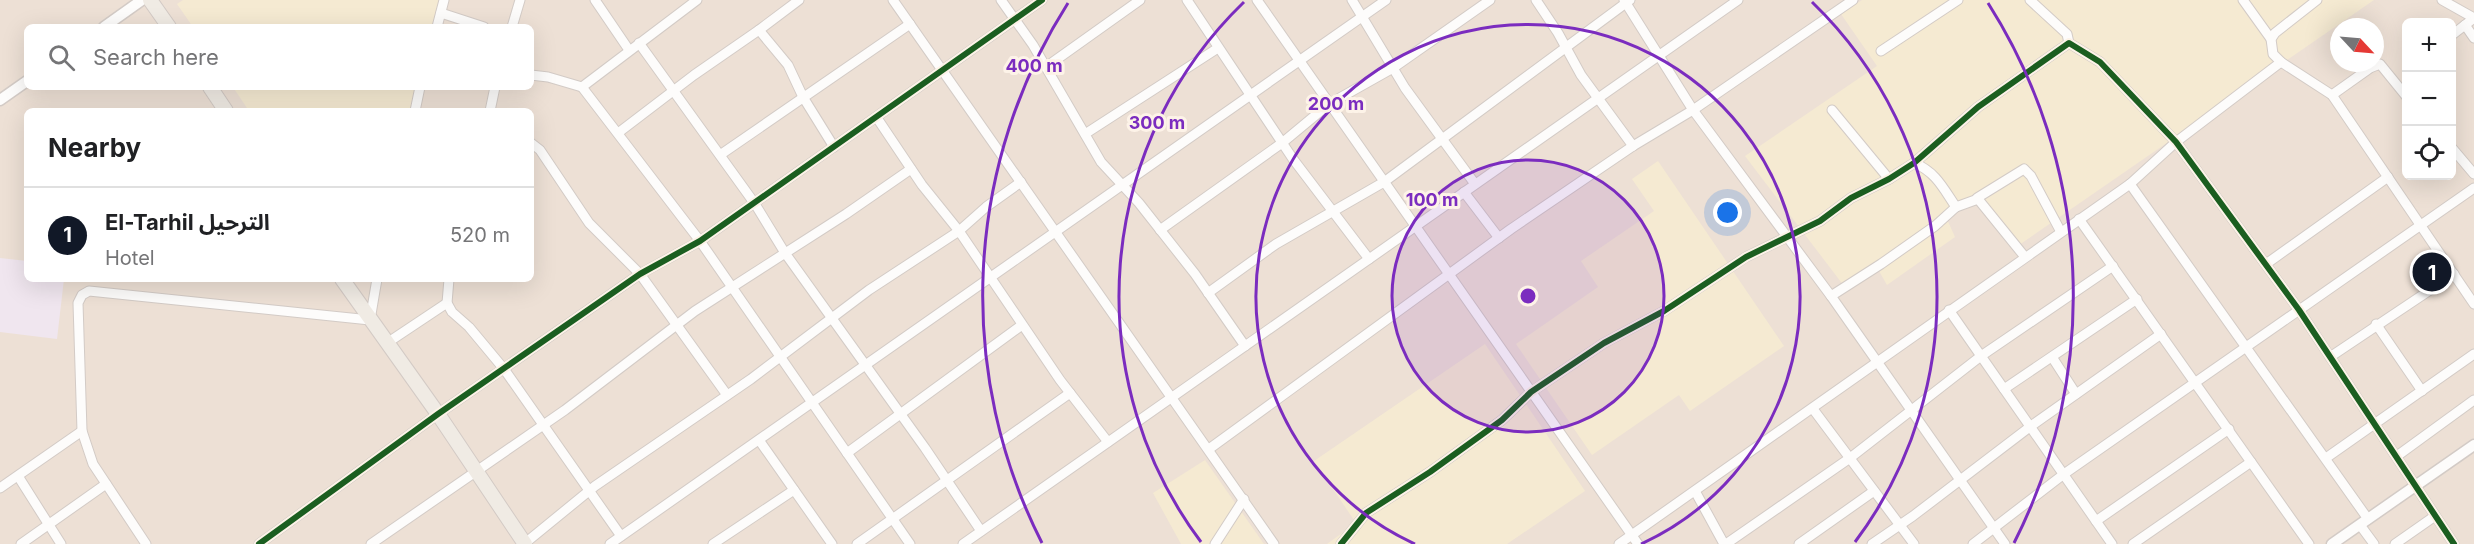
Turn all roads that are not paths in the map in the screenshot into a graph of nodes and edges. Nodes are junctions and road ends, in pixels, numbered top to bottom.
1 (142, 0) edge
2 (150, 0) edge
3 (444, 0) edge
4 (520, 0) edge
5 (595, 0) edge
6 (697, 0) edge
7 (799, 0) edge
8 (893, 0) edge
9 (1001, 0) edge
10 (1042, 0) edge
11 (1140, 0) edge
12 (1187, 0) edge
13 (1257, 0) edge
14 (1352, 0) edge
15 (1386, 0) edge
16 (1490, 0) edge
17 (1536, 0) edge
18 (1738, 0) edge
19 (1853, 0) edge
20 (1958, 0) edge
21 (2030, 0) edge
22 (2243, 0) edge
23 (2317, 0) edge
24 (2442, 0) edge
25 (1627, 1) edge
26 (441, 13) junction
27 (1362, 16) junction
28 (2474, 18) edge
29 (1015, 19) junction
30 (108, 24) edge
31 (167, 24) edge
32 (437, 24) edge
33 (475, 24) edge
34 (513, 24) edge
35 (910, 24) junction
36 (2465, 25) junction
37 (759, 30) junction
38 (2456, 31) edge
39 (2474, 38) edge
40 (2271, 39) junction
41 (639, 43) junction
42 (2069, 43) junction
43 (1218, 48) junction
44 (1566, 48) junction
45 (629, 50) junction
46 (1881, 51) dead end
47 (1658, 57) junction
48 (1299, 60) junction
49 (2282, 62) junction
50 (1046, 67) junction
51 (1393, 68) junction
52 (943, 71) junction
53 (534, 75) edge
54 (24, 83) edge
55 (582, 87) junction
56 (212, 90) edge
57 (419, 90) edge
58 (494, 90) edge
59 (673, 91) junction
60 (2402, 91) edge
61 (1250, 94) junction
62 (2332, 95) junction
63 (803, 97) junction
64 (1597, 99) junction
65 (0, 100) edge
66 (1329, 104) junction
67 (224, 108) edge
68 (416, 108) edge
69 (491, 108) edge
70 (1693, 110) junction
71 (1832, 110) dead end
72 (877, 117) junction
73 (618, 133) junction
74 (1085, 134) junction
75 (1443, 138) junction
76 (2176, 142) junction
77 (1281, 143) junction
78 (534, 145) edge
79 (1633, 146) junction
80 (834, 147) junction
81 (2456, 154) edge
82 (720, 155) junction
83 (1914, 163) junction
84 (911, 169) junction
85 (2474, 174) edge
86 (2388, 177) junction
87 (1889, 179) junction
88 (1021, 182) junction
89 (1384, 182) junction
90 (1122, 184) junction
91 (1475, 184) junction
92 (2130, 184) junction
93 (2474, 188) edge
94 (1464, 192) junction
95 (1977, 198) junction
96 (754, 204) junction
97 (1956, 207) junction
98 (1332, 212) junction
99 (2079, 219) junction
100 (2421, 225) junction
101 (1415, 226) junction
102 (1160, 230) junction
103 (959, 231) junction
104 (1056, 231) junction
105 (2061, 232) junction
106 (1499, 238) junction
107 (1787, 239) junction
108 (700, 242) junction
109 (785, 254) junction
110 (2025, 257) junction
111 (1369, 259) junction
112 (2266, 264) junction
113 (2114, 266) junction
114 (640, 274) junction
115 (2454, 274) junction
116 (1449, 275) junction
117 (991, 277) junction
118 (344, 282) edge
119 (376, 282) edge
120 (449, 282) edge
121 (732, 288) junction
122 (1208, 293) junction
123 (1831, 296) junction
124 (2137, 299) junction
125 (447, 303) junction
126 (2474, 304) edge
127 (1949, 310) junction
128 (2299, 310) junction
129 (832, 318) junction
130 (370, 320) junction
131 (2376, 324) junction
132 (676, 325) junction
133 (1022, 325) junction
134 (2161, 334) junction
135 (387, 343) junction
136 (1245, 346) junction
137 (2246, 346) junction
138 (2474, 354) edge
139 (1981, 356) junction
140 (780, 357) junction
141 (2052, 357) junction
142 (2330, 357) junction
143 (1878, 362) junction
144 (865, 365) junction
145 (504, 369) junction
146 (2196, 382) junction
147 (2004, 389) junction
148 (2422, 391) junction
149 (1531, 392) junction
150 (1070, 393) junction
151 (2076, 394) junction
152 (727, 395) junction
153 (1172, 397) junction
154 (2474, 400) edge
155 (812, 402) junction
156 (1813, 409) junction
157 (1911, 410) junction
158 (899, 413) junction
159 (438, 414) junction
160 (2376, 424) junction
161 (542, 426) junction
162 (2031, 426) junction
163 (2229, 429) junction
164 (82, 431) junction
165 (759, 440) junction
166 (1108, 442) junction
167 (2474, 445) edge
168 (1209, 449) junction
169 (847, 453) junction
170 (2397, 456) junction
171 (1850, 458) junction
172 (2326, 458) junction
173 (2251, 462) junction
174 (477, 472) junction
175 (2064, 474) junction
176 (18, 476) junction
177 (946, 480) junction
178 (1960, 480) junction
179 (106, 484) junction
180 (2414, 486) junction
181 (0, 488) edge
182 (794, 490) junction
183 (1695, 491) junction
184 (1874, 491) junction
185 (589, 492) junction
186 (1244, 500) junction
187 (2435, 516) junction
188 (893, 520) junction
189 (2096, 521) junction
190 (2364, 522) junction
191 (48, 525) junction
192 (1900, 525) junction
193 (1994, 529) junction
194 (981, 531) junction
195 (1631, 535) junction
196 (621, 536) junction
197 (21, 544) edge
198 (61, 544) edge
199 (146, 544) edge
200 (259, 544) edge
201 (371, 544) edge
202 (525, 544) edge
203 (610, 544) edge
204 (713, 544) edge
205 (832, 544) edge
206 (857, 544) edge
207 (910, 544) edge
208 (963, 544) edge
209 (1215, 544) edge
210 (1274, 544) edge
211 (1341, 544) edge
212 (1618, 544) edge
213 (1638, 544) edge
214 (1725, 544) edge
215 (1798, 544) edge
216 (1872, 544) edge
217 (1914, 544) edge
218 (1973, 544) edge
219 (2005, 544) edge
220 (2112, 544) edge
221 (2133, 544) edge
222 (2309, 544) edge
223 (2332, 544) edge
224 (2374, 544) edge
225 (2395, 544) edge
226 (2454, 544) edge

1 - 30 street
2 - 31 main road
3 - 26 street
4 - 34 street
5 - 45 street
6 - 41 street
7 - 37 street
8 - 35 street
9 - 29 street
10 - 29 street
11 - 50 street
12 - 43 street
13 - 48 street
14 - 27 street
15 - 27 street
16 - 51 street
17 - 44 street
18 - 47 street
19 - 70 street
20 - 46 street
21 - 42 street
22 - 40 street
23 - 40 street
24 - 28 street
25 - 44 street
25 - 47 street
26 - 32 street
26 - 33 street
27 - 48 street
27 - 51 street
28 - 36 street
29 - 50 street
29 - 52 street
35 - 52 street
35 - 63 street
36 - 38 street
36 - 39 street
37 - 59 street
37 - 63 street
40 - 49 street
41 - 45 street
41 - 59 street
42 - 76 street
42 - 83 street
43 - 61 street
43 - 74 street
44 - 64 street
44 - 75 street
45 - 55 street
47 - 64 street
47 - 70 street
48 - 61 street
48 - 66 street
49 - 62 street
49 - 76 street
50 - 74 street
51 - 66 street
51 - 75 street
52 - 72 street
52 - 88 street
53 - 55 street
54 - 65 street
55 - 73 street
56 - 67 main road
57 - 68 street
58 - 69 street
59 - 73 street
59 - 82 street
60 - 62 street
61 - 77 street
61 - 90 street
62 - 86 street
63 - 80 street
63 - 82 street
64 - 79 street
64 - 91 street
66 - 77 street
66 - 89 street
70 - 79 street
70 - 107 street
71 - 87 street
72 - 80 street
72 - 84 street
73 - 108 street
74 - 90 street
75 - 89 street
75 - 91 street
76 - 92 street
76 - 112 street
77 - 98 street
77 - 102 street
78 - 114 street
79 - 106 street
80 - 96 street
81 - 85 street
82 - 96 street
83 - 87 street
83 - 97 street
84 - 103 street
84 - 109 street
86 - 100 street
86 - 112 street
87 - 107 street
88 - 103 street
88 - 104 street
89 - 98 street
89 - 101 street
90 - 102 street
90 - 104 street
91 - 94 street
92 - 99 street
92 - 137 street
93 - 100 street
94 - 101 street
94 - 106 street
95 - 97 street
95 - 105 street
95 - 110 street
96 - 108 street
96 - 109 street
97 - 123 street
98 - 111 street
98 - 122 street
99 - 105 street
99 - 113 street
100 - 115 street
100 - 128 street
101 - 111 street
101 - 116 street
102 - 122 street
103 - 117 street
103 - 129 street
104 - 117 street
104 - 153 street
105 - 110 street
106 - 116 street
107 - 123 street
107 - 149 street
108 - 114 street
108 - 121 street
109 - 121 street
109 - 129 street
110 - 127 street
111 - 136 street
112 - 128 street
113 - 124 street
113 - 139 street
114 - 132 street
114 - 145 street
115 - 126 street
115 - 131 street
116 - 149 street
116 - 168 street
117 - 133 street
117 - 144 street
118 - 130 main road
119 - 130 street
120 - 125 street
121 - 132 street
121 - 140 street
122 - 136 street
123 - 143 street
124 - 134 street
124 - 141 street
125 - 135 street
125 - 145 street
127 - 139 street
127 - 143 street
128 - 137 street
128 - 142 street
129 - 140 street
129 - 144 street
130 - 135 main road
130 - 164 street
131 - 142 street
131 - 148 street
132 - 152 street
132 - 161 street
133 - 150 street
133 - 158 street
134 - 146 street
134 - 151 street
135 - 159 main road
136 - 153 street
137 - 146 street
137 - 172 street
138 - 148 street
139 - 147 street
139 - 157 street
140 - 152 street
140 - 155 street
141 - 147 street
141 - 151 street
142 - 160 street
143 - 156 street
143 - 157 street
144 - 155 street
144 - 158 street
145 - 159 street
145 - 161 street
146 - 163 street
146 - 175 street
147 - 162 street
148 - 160 street
149 - 195 street
149 - 211 street
150 - 166 street
150 - 177 street
151 - 162 street
152 - 185 street
153 - 166 street
153 - 168 street
154 - 170 street
155 - 165 street
155 - 169 street
156 - 171 street
156 - 183 street
157 - 171 street
157 - 178 street
158 - 169 street
158 - 177 street
159 - 174 main road
159 - 200 street
160 - 170 street
160 - 172 street
161 - 174 street
161 - 185 street
162 - 175 street
162 - 178 street
163 - 173 street
163 - 189 street
164 - 176 street
164 - 179 street
165 - 182 street
165 - 196 street
166 - 194 street
167 - 180 street
168 - 186 street
169 - 188 street
170 - 180 street
171 - 184 street
171 - 214 street
172 - 190 street
173 - 221 street
173 - 222 street
174 - 201 street
174 - 202 main road
175 - 189 street
175 - 193 street
176 - 181 street
176 - 191 street
177 - 188 street
177 - 194 street
178 - 192 street
178 - 193 street
179 - 191 street
179 - 199 street
180 - 187 street
180 - 190 street
182 - 204 street
182 - 205 street
183 - 195 street
183 - 214 street
184 - 192 street
184 - 215 street
185 - 196 street
185 - 202 street
186 - 209 street
186 - 210 street
187 - 225 street
187 - 226 street
188 - 206 street
188 - 207 street
189 - 220 street
190 - 223 street
190 - 224 street
191 - 197 street
191 - 198 street
192 - 216 street
192 - 217 street
193 - 218 street
193 - 219 street
194 - 208 street
195 - 212 street
195 - 213 street
196 - 203 street

